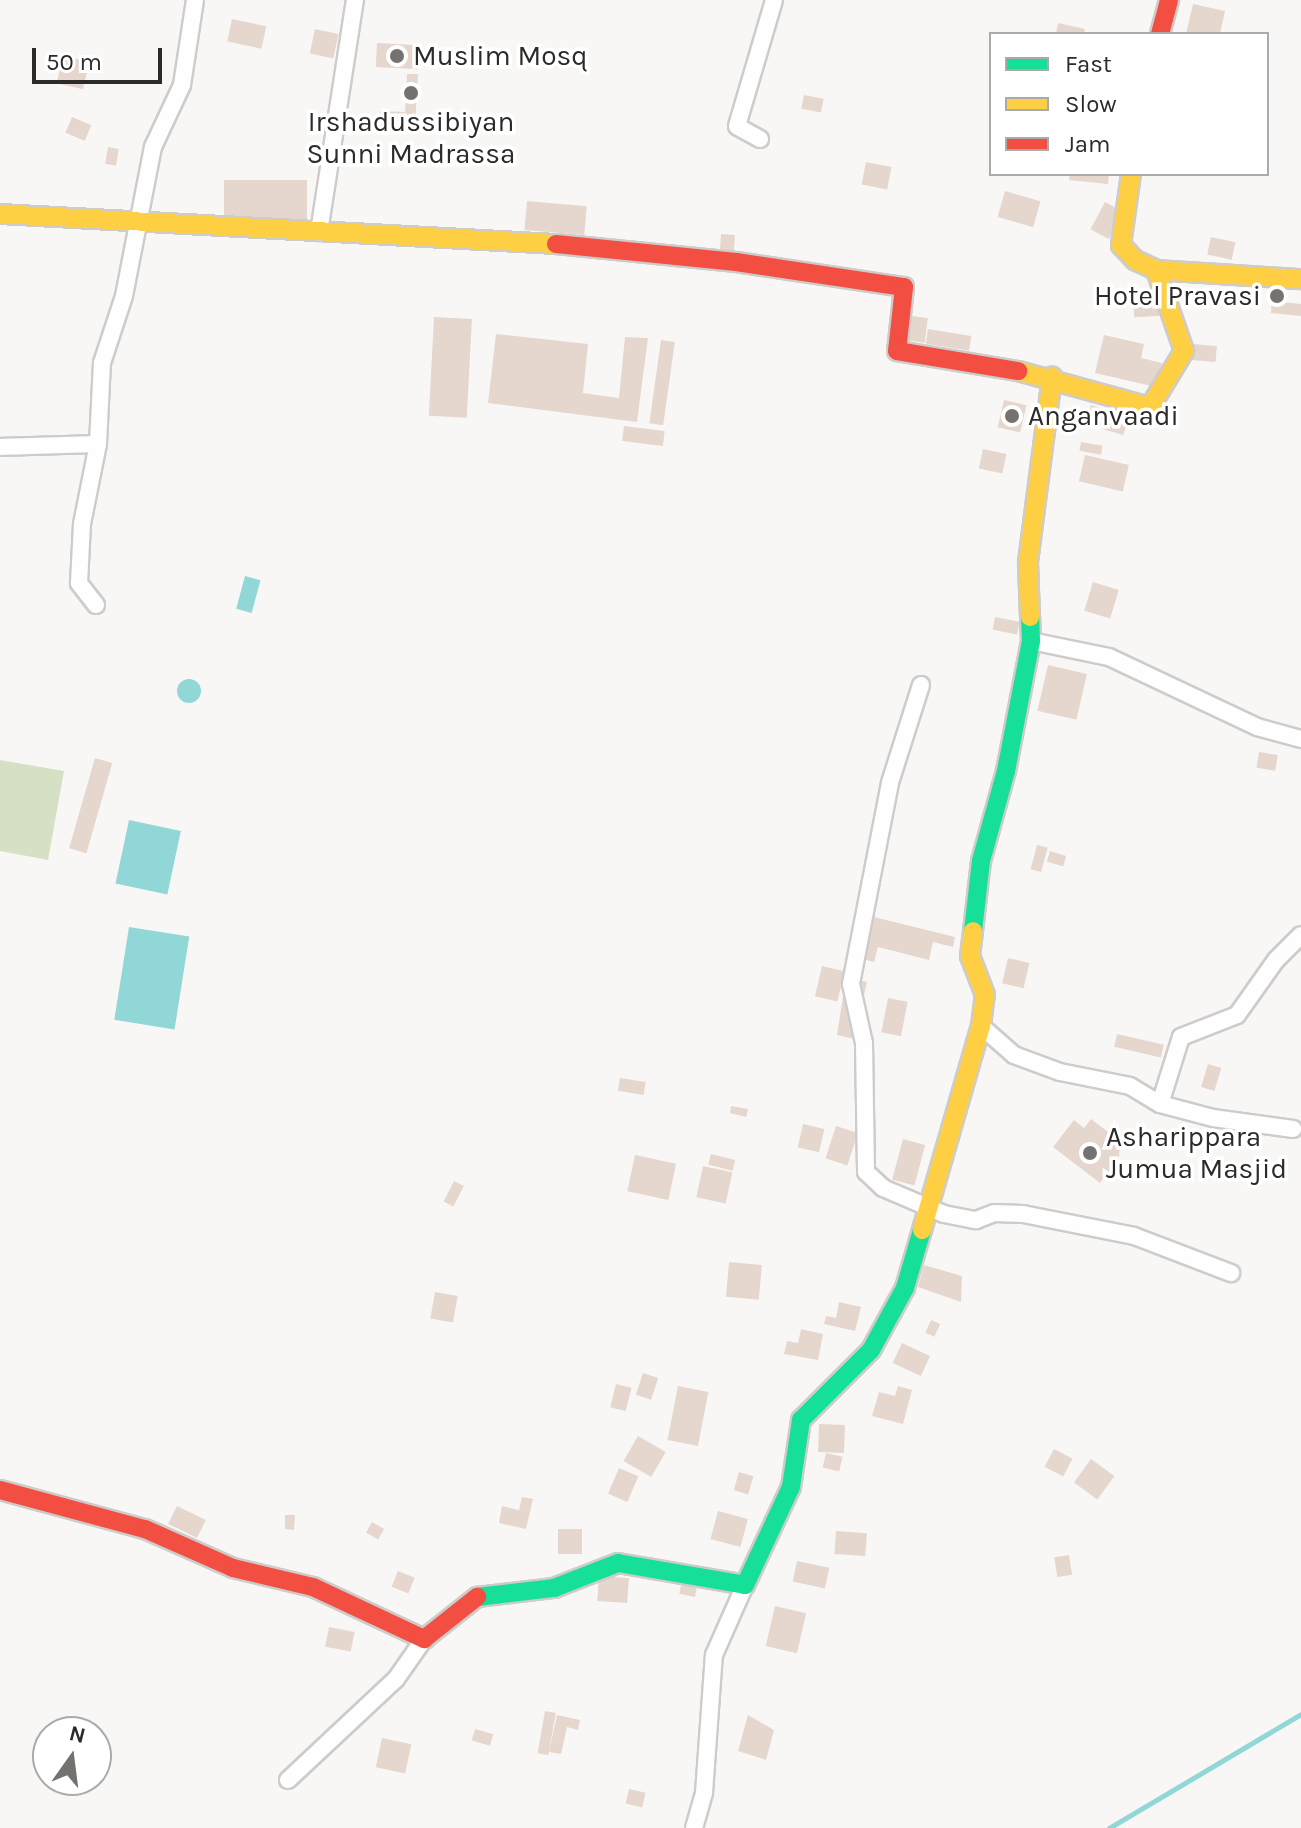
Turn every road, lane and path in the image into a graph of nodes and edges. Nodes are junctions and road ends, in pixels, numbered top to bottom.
1 (195, 0) edge
2 (355, 0) edge
3 (774, 0) edge
4 (1169, 0) edge
5 (1161, 32) edge
6 (760, 139) dead end
7 (1131, 176) edge
8 (0, 214) edge
9 (138, 224) junction
10 (319, 232) junction
11 (1156, 270) junction
12 (1301, 279) edge
13 (1052, 377) junction
14 (98, 444) junction
15 (0, 447) edge
16 (96, 605) dead end
17 (1031, 641) junction
18 (921, 685) dead end
19 (1301, 739) edge
20 (1301, 935) edge
21 (981, 1026) junction
22 (1160, 1104) junction
23 (1293, 1129) dead end
24 (930, 1208) junction
25 (1231, 1273) dead end
26 (0, 1490) edge
27 (745, 1585) junction
28 (424, 1639) junction
29 (288, 1780) dead end
30 (694, 1828) edge

1 - 9 street
2 - 10 street
3 - 6 street
4 - 5 street
7 - 11 street
8 - 9 street
9 - 10 street
9 - 14 street
10 - 13 street
11 - 12 street
11 - 13 street
13 - 17 street
14 - 15 street
14 - 16 street
17 - 19 street
17 - 21 street
18 - 24 street
20 - 22 street
21 - 22 street
21 - 24 street
22 - 23 street
24 - 25 street
24 - 27 street
26 - 28 street
27 - 28 street
27 - 30 street
28 - 29 street

